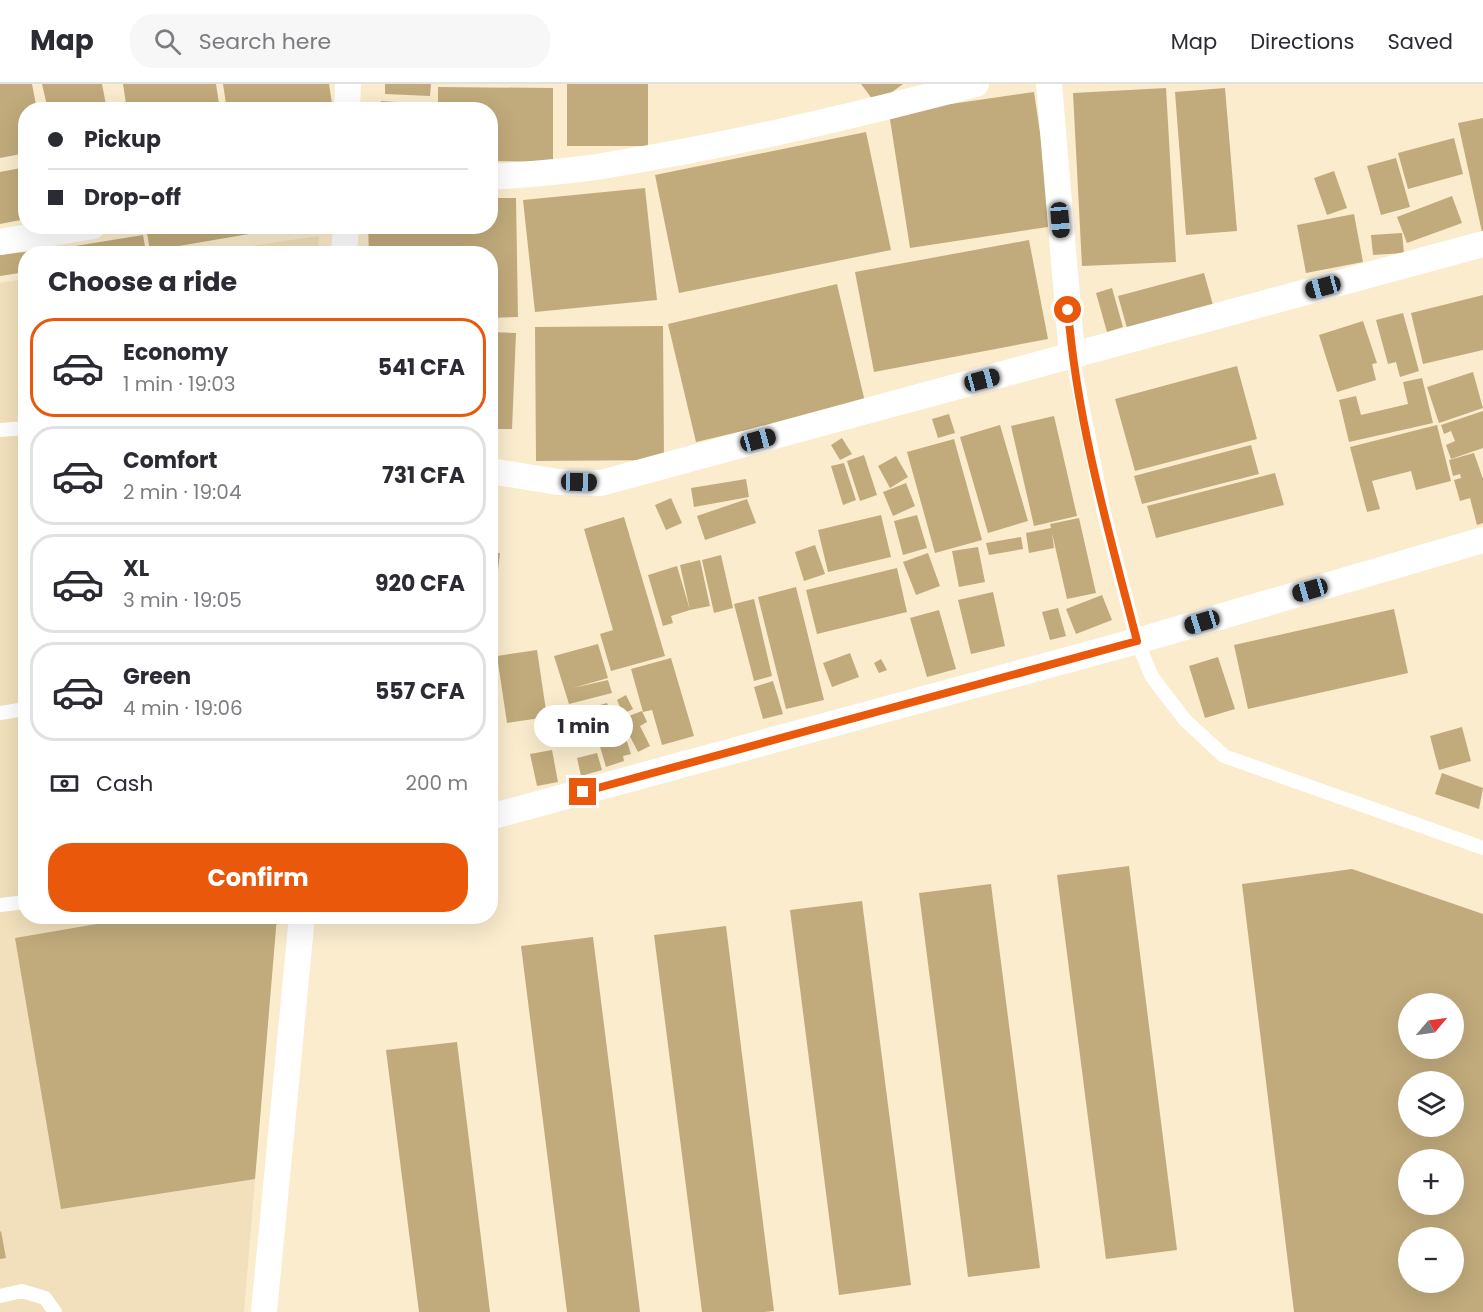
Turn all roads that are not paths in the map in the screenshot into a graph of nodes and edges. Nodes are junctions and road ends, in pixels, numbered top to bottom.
1 (348, 84) edge
2 (976, 84) edge
3 (1049, 84) edge
4 (347, 102) edge
5 (498, 176) edge
6 (46, 234) edge
7 (0, 242) edge
8 (1483, 244) edge
9 (1072, 356) junction
10 (18, 429) edge
11 (0, 430) edge
12 (498, 472) edge
13 (1483, 540) edge
14 (1137, 641) junction
15 (18, 710) edge
16 (0, 713) edge
17 (498, 815) edge
18 (1483, 848) edge
19 (18, 903) edge
20 (0, 905) edge
21 (301, 924) edge
22 (0, 1296) edge
23 (55, 1312) edge
24 (264, 1312) edge

1 - 4 street
2 - 5 street
3 - 9 street
6 - 7 street
8 - 9 street
9 - 12 street
9 - 14 lane
10 - 11 lane
13 - 14 street
14 - 17 street
14 - 18 lane
15 - 16 lane
19 - 20 lane
21 - 24 street
22 - 23 lane

